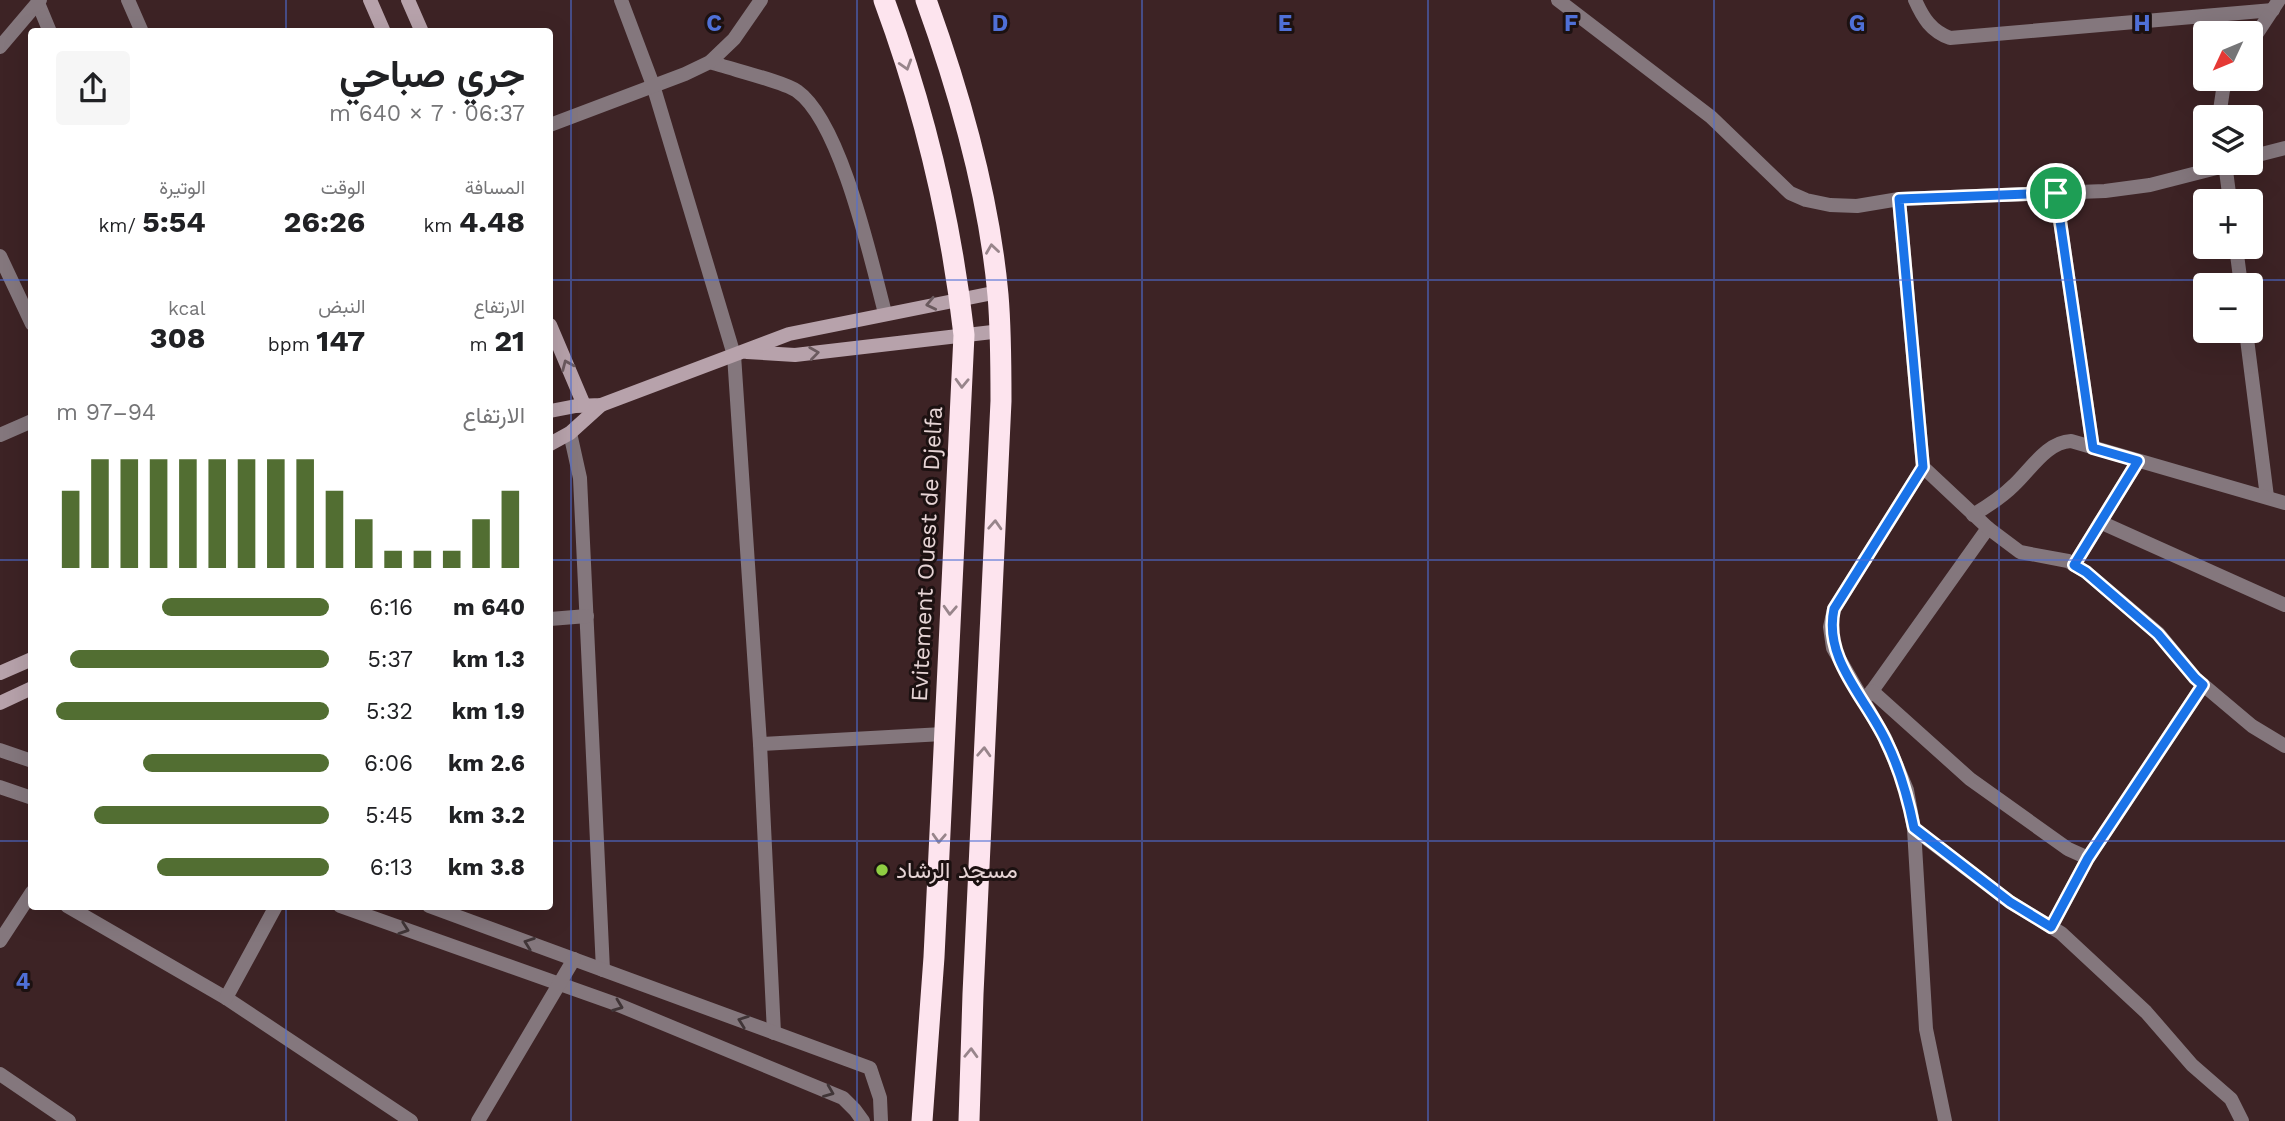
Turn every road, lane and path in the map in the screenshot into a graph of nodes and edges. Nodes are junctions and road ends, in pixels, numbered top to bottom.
1 (128, 0) edge
2 (370, 0) edge
3 (408, 0) edge
4 (621, 0) edge
5 (761, 0) edge
6 (884, 0) edge
7 (926, 0) edge
8 (1558, 0) edge
9 (1915, 0) edge
10 (39, 2) edge
11 (2276, 5) edge
12 (2263, 24) edge
13 (49, 28) edge
14 (140, 28) edge
15 (382, 28) edge
16 (420, 28) edge
17 (0, 47) edge
18 (710, 62) junction
19 (653, 85) junction
20 (553, 124) edge
21 (2285, 148) edge
22 (2263, 154) edge
23 (2193, 174) edge
24 (2056, 193) junction
25 (1899, 199) junction
26 (0, 256) edge
27 (5, 279) edge
28 (998, 292) junction
29 (960, 298) junction
30 (886, 313) junction
31 (28, 316) edge
32 (1001, 331) junction
33 (553, 332) edge
34 (964, 335) junction
35 (2248, 343) edge
36 (740, 353) junction
37 (584, 405) junction
38 (601, 405) junction
39 (553, 410) edge
40 (28, 423) edge
41 (570, 433) junction
42 (0, 435) edge
43 (553, 442) edge
44 (2093, 448) junction
45 (2138, 461) junction
46 (1923, 467) junction
47 (2267, 498) junction
48 (2285, 503) edge
49 (1973, 514) junction
50 (2100, 522) junction
51 (1988, 528) junction
52 (2074, 565) junction
53 (2285, 605) edge
54 (587, 617) junction
55 (553, 618) edge
56 (28, 661) edge
57 (0, 673) edge
58 (2203, 685) junction
59 (28, 690) edge
60 (1868, 696) junction
61 (0, 703) edge
62 (943, 733) junction
63 (760, 744) junction
64 (2285, 746) edge
65 (0, 750) edge
66 (28, 760) edge
67 (0, 787) edge
68 (28, 797) edge
69 (1914, 828) junction
70 (2088, 858) junction
71 (28, 898) edge
72 (74, 910) edge
73 (274, 910) edge
74 (351, 910) edge
75 (440, 910) edge
76 (2051, 927) junction
77 (0, 941) edge
78 (574, 960) junction
79 (603, 970) junction
80 (559, 984) junction
81 (226, 998) junction
82 (774, 1033) junction
83 (0, 1074) edge
84 (69, 1121) edge
85 (411, 1121) edge
86 (478, 1121) edge
87 (863, 1121) edge
88 (881, 1121) edge
89 (922, 1121) edge
90 (969, 1121) edge
91 (1945, 1121) edge
92 (2242, 1121) edge

1 - 14 street
2 - 15 street
3 - 16 street
4 - 19 street
5 - 18 street
6 -> 29 highway, Evitement Ouest de Djelfa
28 -> 7 highway
8 - 25 street
9 - 11 street
10 - 13 street
10 - 17 street
11 - 12 street
18 - 19 street
18 - 30 street
19 - 20 street
19 - 36 street
21 - 22 street
23 - 24 street
24 - 25 street
24 - 44 street
25 - 46 street
26 - 27 street
27 - 31 street
28 - 29 street
28 - 32 highway
29 -> 30 street
29 - 34 highway, Evitement Ouest de Djelfa
30 - 36 street
32 - 34 street
90 -> 32 highway
37 -> 33 street
36 -> 34 street
34 -> 62 highway, Evitement Ouest de Djelfa
35 - 47 street
36 - 38 street
36 - 63 street
37 - 38 street
37 - 39 street
38 - 41 street
40 - 42 street
41 - 43 street
41 - 54 street
44 - 45 street
44 - 49 street
45 - 47 street
45 - 50 street
46 - 49 street
46 - 60 street
47 - 48 street
49 - 51 street
50 - 52 street
50 - 53 street
51 - 52 street
51 - 60 street
52 - 58 street
54 - 55 street
54 - 79 street
56 - 57 street
58 - 64 street
58 - 70 street
59 - 61 street
60 - 69 street
60 - 70 street
62 - 63 street
62 -> 89 highway, Evitement Ouest de Djelfa
63 - 82 street
65 - 66 street
67 - 68 street
69 - 76 street
69 - 91 street
70 - 76 street
71 - 77 street
72 - 81 street
73 - 81 street
74 -> 80 street
78 -> 75 street
76 - 92 street
78 - 79 street
78 - 80 street
82 -> 79 street
80 - 86 street
80 -> 87 street
81 - 85 street
82 - 88 street
83 - 84 street

